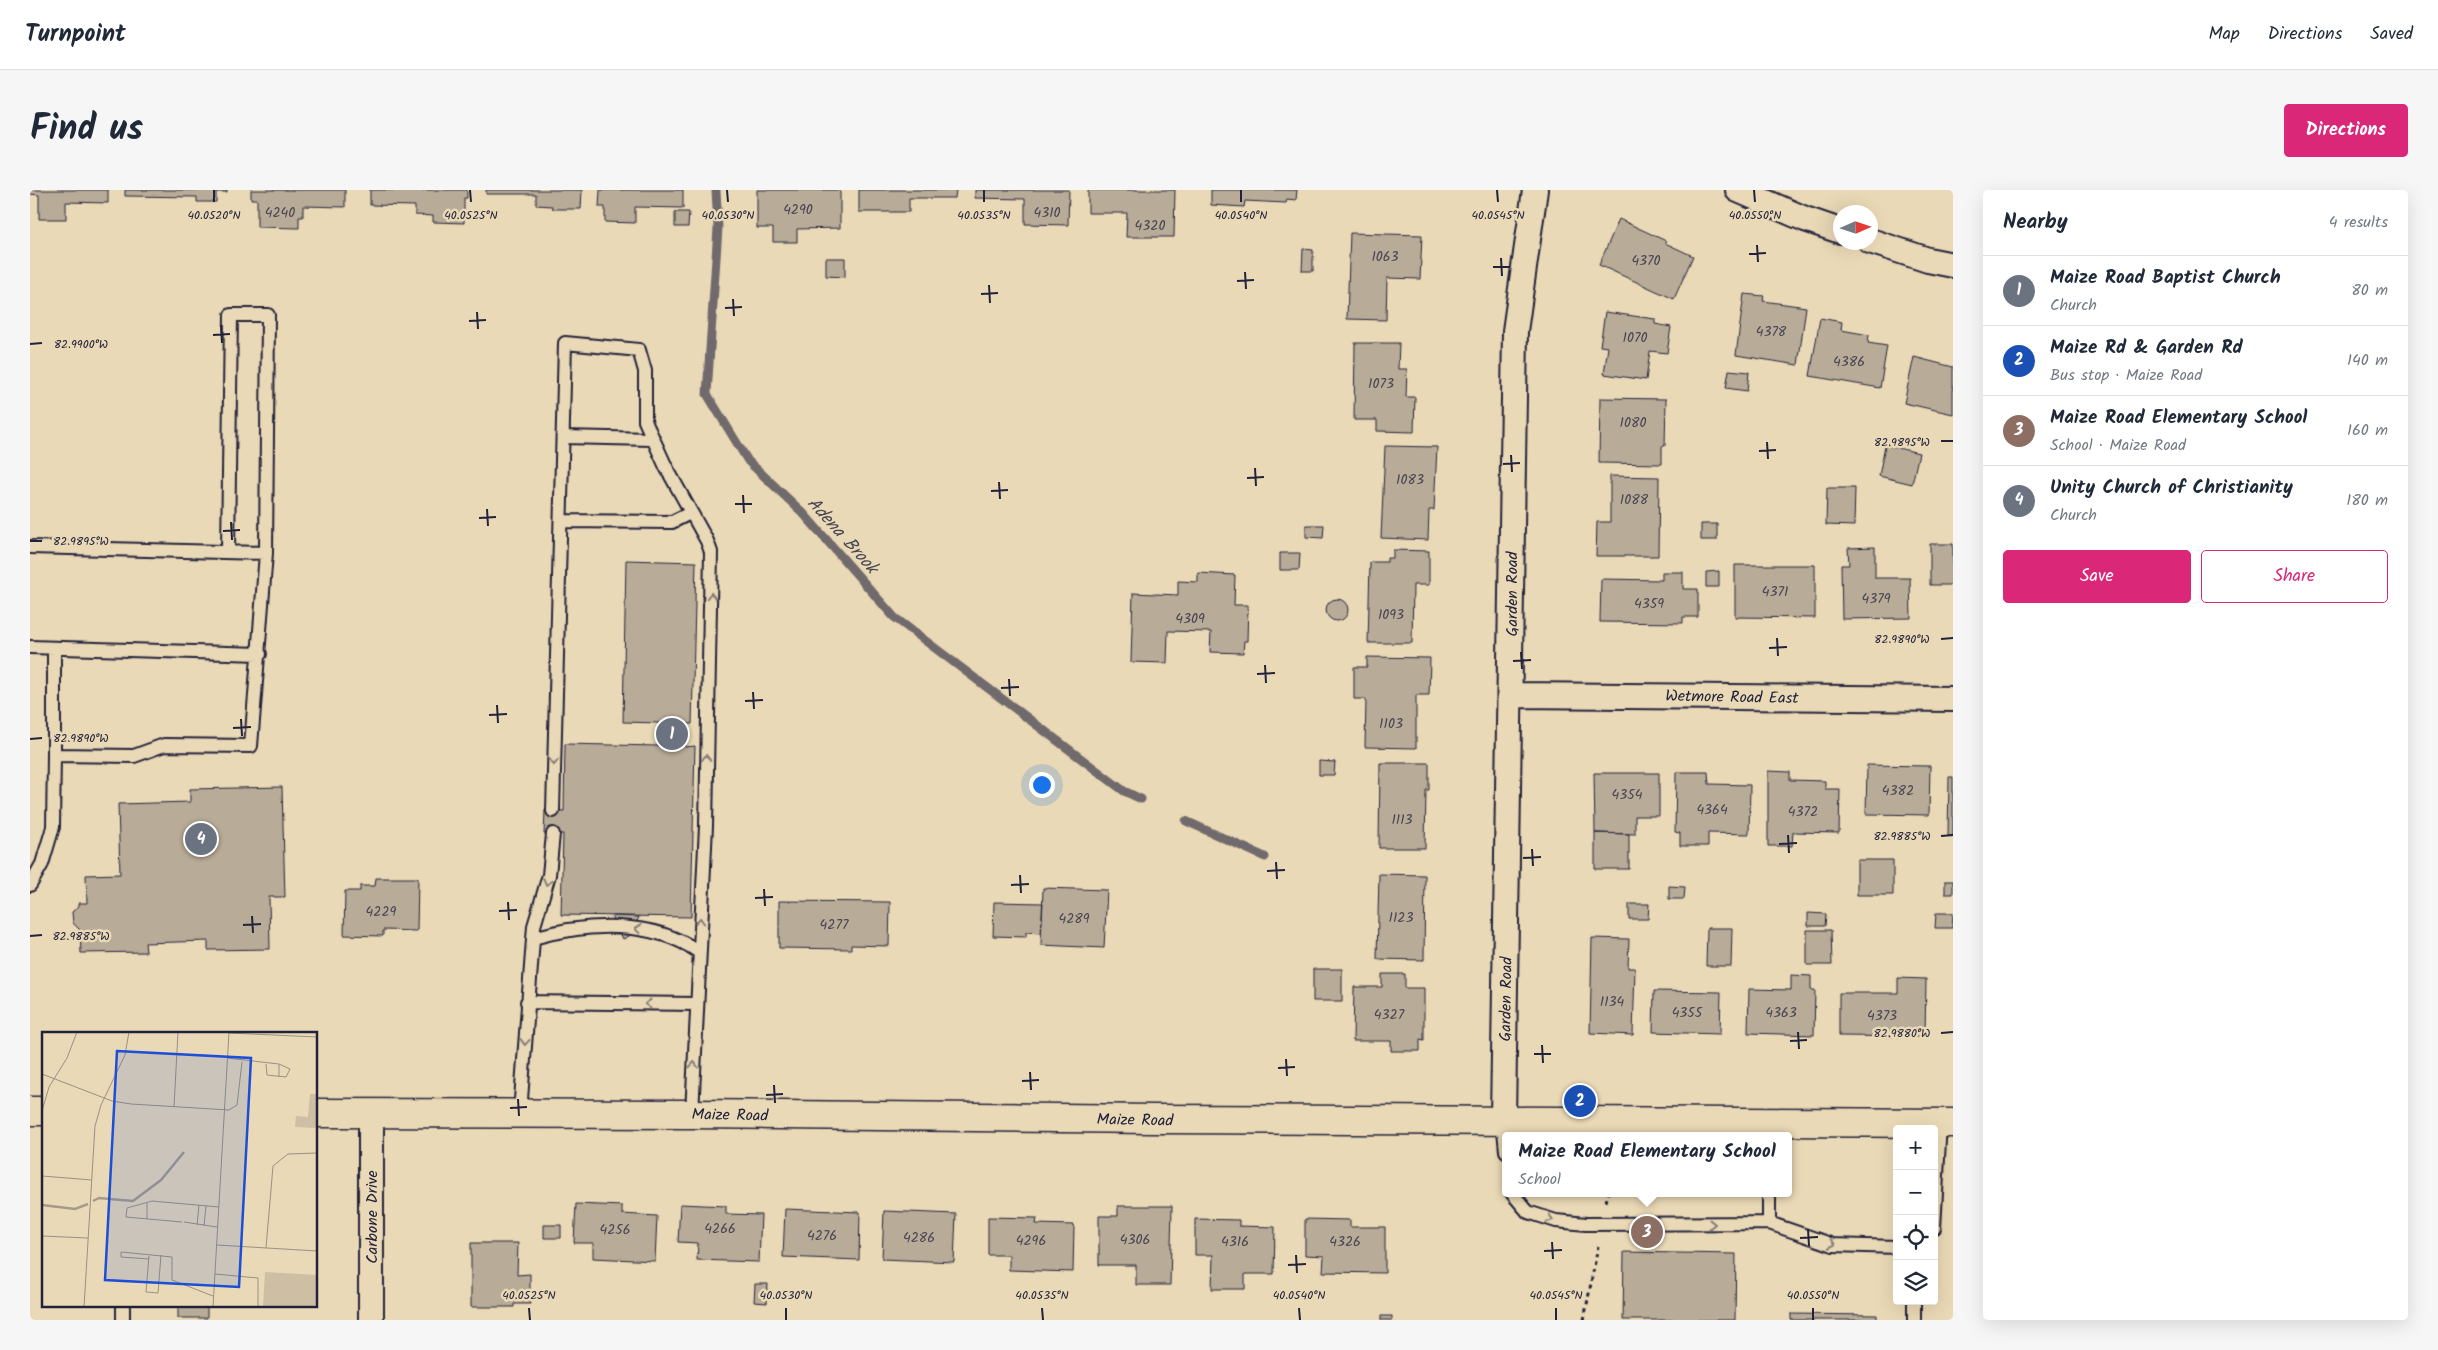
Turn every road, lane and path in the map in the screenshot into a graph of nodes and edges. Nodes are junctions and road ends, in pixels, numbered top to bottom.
1 (1535, 190) edge
2 (1738, 190) edge
3 (1833, 229) edge
4 (1878, 244) edge
5 (1953, 265) edge
6 (563, 437) junction
7 (652, 439) junction
8 (690, 513) junction
9 (561, 522) junction
10 (30, 547) edge
11 (228, 552) junction
12 (266, 553) junction
13 (30, 647) edge
14 (54, 648) junction
15 (260, 654) junction
16 (1511, 695) junction
17 (1953, 699) edge
18 (54, 755) junction
19 (553, 811) dead end
20 (553, 834) dead end
21 (30, 885) edge
22 (533, 938) junction
23 (699, 952) junction
24 (527, 1002) junction
25 (697, 1004) junction
26 (318, 1113) edge
27 (371, 1114) junction
28 (520, 1114) junction
29 (692, 1114) junction
30 (1503, 1119) junction
31 (1947, 1123) edge
32 (1768, 1129) edge
33 (1504, 1132) edge
34 (1515, 1197) edge
35 (1607, 1197) edge
36 (1769, 1197) edge
37 (1936, 1215) edge
38 (1769, 1223) junction
39 (1602, 1224) junction
40 (1893, 1247) edge
41 (1914, 1305) edge
42 (371, 1320) edge
43 (1584, 1320) edge
44 (1914, 1320) edge

1 - 16 street, Garden Road
2 - 3 street
4 - 5 street
6 - 7 lane
6 - 7 lane
6 - 9 lane
7 - 8 lane
8 - 9 lane
23 -> 8 lane
9 -> 19 lane
10 - 11 lane
11 - 12 lane
11 - 12 lane
12 - 15 lane
13 - 14 lane
14 - 15 lane
14 - 18 lane
15 - 18 lane
16 - 17 street, Wetmore Road East
16 - 30 street, Garden Road
18 - 21 lane
20 -> 22 lane
23 -> 22 lane
22 - 24 lane
23 - 25 lane
25 -> 24 lane
24 -> 28 lane
29 -> 25 lane
26 - 27 street, Maize Road
27 - 28 street, Maize Road
27 - 42 street, Carbone Drive
28 - 29 street, Maize Road
29 - 30 street, Maize Road
30 - 32 street, Maize Road
30 - 33 lane
31 - 32 street, Maize Road
31 - 37 lane
34 -> 39 lane
35 - 39 path
36 - 38 lane
39 -> 38 lane
38 -> 40 lane
39 - 43 path
41 - 44 lane

